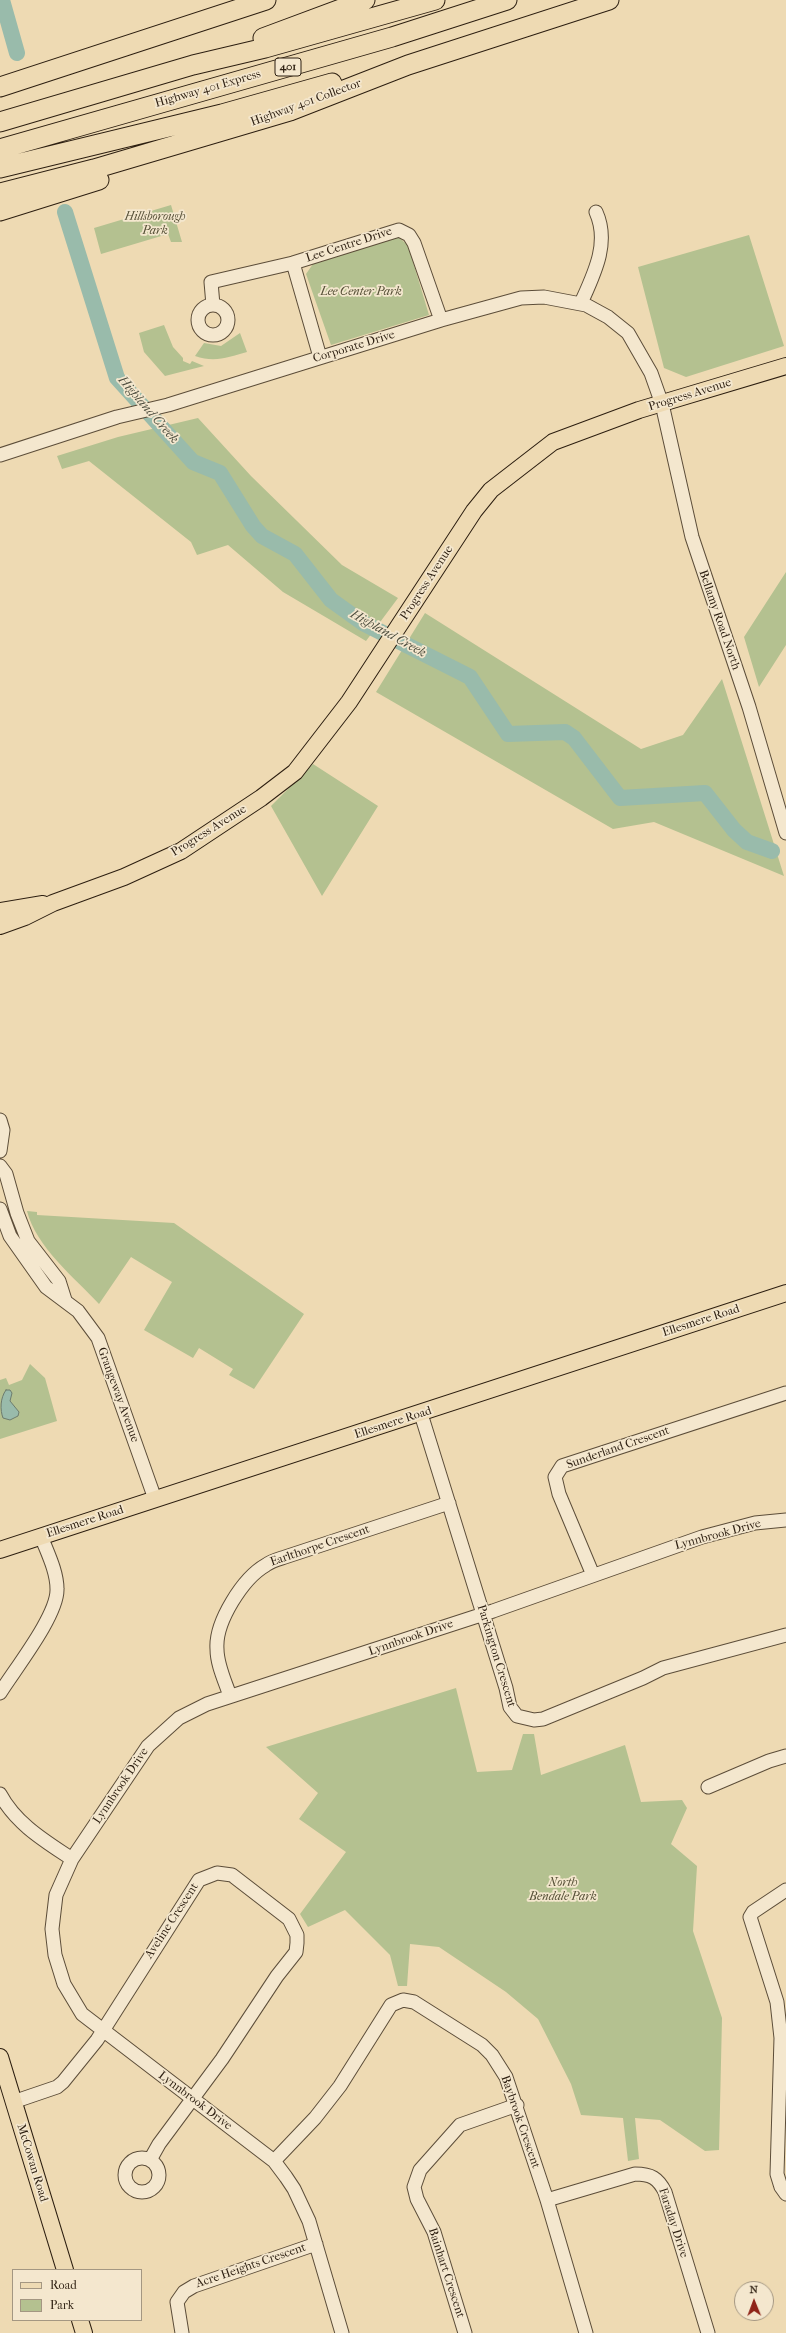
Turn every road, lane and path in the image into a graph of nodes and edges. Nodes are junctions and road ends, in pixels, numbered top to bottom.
1 (266, 0) edge
2 (365, 0) edge
3 (434, 0) edge
4 (507, 0) edge
5 (609, 0) edge
6 (193, 65) junction
7 (408, 65) junction
8 (48, 72) junction
9 (0, 81) edge
10 (0, 87) edge
11 (0, 122) edge
12 (0, 149) edge
13 (143, 154) junction
14 (0, 168) edge
15 (0, 193) edge
16 (0, 212) edge
17 (596, 212) dead end
18 (293, 263) junction
19 (581, 303) junction
20 (213, 305) dead end
21 (441, 320) junction
22 (320, 357) junction
23 (786, 366) edge
24 (662, 404) junction
25 (0, 455) edge
26 (786, 833) edge
27 (53, 903) junction
28 (0, 911) edge
29 (0, 926) edge
30 (0, 1120) edge
31 (0, 1151) edge
32 (0, 1166) edge
33 (0, 1209) edge
34 (786, 1293) edge
35 (65, 1300) junction
36 (786, 1393) edge
37 (421, 1414) junction
38 (155, 1499) junction
39 (449, 1503) junction
40 (786, 1520) edge
41 (41, 1536) junction
42 (0, 1550) edge
43 (592, 1575) junction
44 (483, 1614) junction
45 (786, 1635) edge
46 (0, 1693) edge
47 (230, 1696) junction
48 (786, 1756) edge
49 (708, 1787) dead end
50 (0, 1794) edge
51 (72, 1859) junction
52 (786, 1890) edge
53 (102, 2030) junction
54 (0, 2057) edge
55 (192, 2098) junction
56 (13, 2102) junction
57 (516, 2104) junction
58 (150, 2160) dead end
59 (274, 2161) junction
60 (786, 2194) edge
61 (547, 2200) junction
62 (316, 2244) junction
63 (65, 2269) edge
64 (80, 2321) edge
65 (84, 2333) edge
66 (182, 2333) edge
67 (342, 2333) edge
68 (465, 2333) edge
69 (586, 2333) edge
70 (708, 2333) edge

1 - 8 highway
2 - 6 highway
3 - 6 highway, Highway 401 Express / 401
4 - 12 highway, Highway 401 Express / 401
5 - 7 highway, Highway 401 Collector
6 - 11 highway, Highway 401 Express / 401
7 - 13 highway, Highway 401 Collector
7 - 14 highway
8 - 9 highway
8 - 10 highway
13 - 15 highway, Highway 401 Collector
13 - 16 highway
17 - 19 street
18 - 20 street, Lee Centre Drive
18 - 21 street, Lee Centre Drive
18 - 22 street, Lee Centre Drive
19 - 21 street, Corporate Drive
19 - 24 street, Corporate Drive
21 - 22 street, Corporate Drive
22 - 25 street, Corporate Drive
23 - 24 main road, Progress Avenue
24 - 26 street, Bellamy Road North
24 - 27 main road, Progress Avenue
27 - 28 main road, Progress Avenue
27 - 29 main road, Progress Avenue
30 - 31 street
32 - 35 street
33 - 35 street, Grangeway Avenue
34 - 37 main road, Ellesmere Road
35 - 38 street, Grangeway Avenue
36 - 43 street, Sunderland Crescent
37 - 38 main road, Ellesmere Road
37 - 39 street, Parkington Crescent
38 - 41 main road, Ellesmere Road
39 - 44 street, Parkington Crescent
39 - 47 street, Earlthorpe Crescent
40 - 43 street, Lynnbrook Drive
41 - 42 main road, Ellesmere Road
41 - 46 street
43 - 44 street, Lynnbrook Drive
44 - 45 street, Parkington Crescent
44 - 47 street, Lynnbrook Drive
47 - 51 street, Lynnbrook Drive
48 - 49 street
50 - 51 street
51 - 53 street, Lynnbrook Drive
52 - 60 street
53 - 55 street, Lynnbrook Drive
53 - 55 street, Aveline Crescent
53 - 56 street, Aveline Crescent
54 - 56 main road, McCowan Road
55 - 58 street, Aveline Crescent
55 - 59 street, Lynnbrook Drive
56 - 63 main road, McCowan Road
57 - 59 street, Baybrook Crescent
57 - 61 street, Baybrook Crescent
57 - 68 street, Bainhart Crescent
59 - 62 street, Lynnbrook Drive
61 - 69 street, Baybrook Crescent
61 - 70 street, Faraday Drive
62 - 66 street, Acre Heights Crescent
62 - 67 street, Lynnbrook Drive
64 - 65 main road

